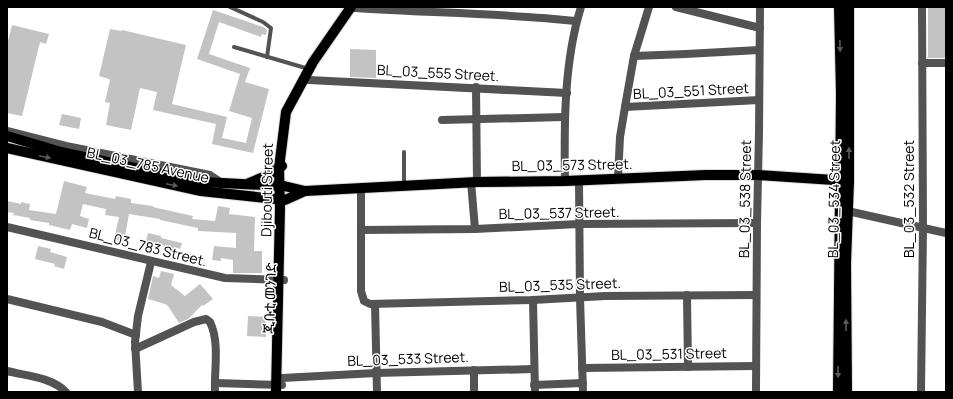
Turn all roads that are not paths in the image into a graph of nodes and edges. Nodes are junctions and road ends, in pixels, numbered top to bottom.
1 (230, 7) edge
2 (354, 7) edge
3 (580, 7) edge
4 (649, 7) edge
5 (676, 7) edge
6 (760, 7) edge
7 (839, 7) edge
8 (849, 7) edge
9 (922, 7) edge
10 (455, 10) edge
11 (576, 21) junction
12 (844, 24) junction
13 (760, 28) junction
14 (234, 47) dead end
15 (759, 50) junction
16 (634, 56) junction
17 (267, 57) junction
18 (922, 63) junction
19 (946, 63) edge
20 (309, 74) junction
21 (476, 87) junction
22 (566, 92) junction
23 (759, 100) junction
24 (624, 107) junction
25 (564, 117) junction
26 (476, 119) junction
27 (442, 120) dead end
28 (7, 131) edge
29 (7, 136) edge
30 (7, 148) edge
31 (404, 152) dead end
32 (281, 166) junction
33 (758, 175) junction
34 (618, 178) junction
35 (579, 180) junction
36 (565, 181) junction
37 (844, 181) junction
38 (474, 182) junction
39 (222, 183) junction
40 (246, 184) junction
41 (281, 186) junction
42 (404, 186) junction
43 (361, 188) junction
44 (305, 191) junction
45 (256, 197) junction
46 (282, 200) junction
47 (844, 210) junction
48 (282, 216) junction
49 (757, 223) junction
50 (579, 224) junction
51 (475, 228) junction
52 (923, 228) junction
53 (7, 229) edge
54 (362, 230) junction
55 (946, 234) edge
56 (151, 262) junction
57 (281, 280) junction
58 (687, 295) junction
59 (756, 295) junction
60 (580, 298) junction
61 (7, 299) edge
62 (533, 300) junction
63 (375, 304) junction
64 (136, 335) junction
65 (842, 348) junction
66 (135, 349) junction
67 (756, 366) junction
68 (688, 367) junction
69 (582, 368) junction
70 (534, 369) junction
71 (474, 370) junction
72 (7, 371) edge
73 (376, 372) junction
74 (215, 383) junction
75 (583, 383) junction
76 (279, 386) edge
77 (534, 389) edge
78 (66, 392) edge
79 (138, 392) edge
80 (215, 392) edge
81 (377, 392) edge
82 (474, 392) edge
83 (583, 392) edge
84 (756, 392) edge
85 (838, 392) edge
86 (847, 392) edge
87 (921, 392) edge

1 - 17 lane
2 - 10 street
2 - 20 main road
3 - 11 street
4 - 16 street
5 - 13 street
6 - 13 street, BL_03_538 Street
7 - 12 main road, BL_03_534 Street
8 - 12 main road, BL_03_534 Street
9 - 18 street, BL_03_532 Street
10 - 11 street
11 - 22 street
12 - 37 main road, BL_03_534 Street
13 - 15 street, BL_03_538 Street
14 - 17 lane
15 - 16 street
15 - 23 street, BL_03_538 Street
16 - 24 street
17 - 20 lane
18 - 19 street
18 - 52 street, BL_03_532 Street
20 - 21 street, BL_03_555 Street.
20 - 32 main road
21 - 22 street, BL_03_555 Street.
21 - 26 street
22 - 25 street
23 - 24 street, BL_03_551 Street
23 - 33 street, BL_03_538 Street
24 - 34 street
25 - 26 street
25 - 36 street
26 - 27 street
26 - 38 street
28 - 39 street
29 - 39 main road, BL_03_785 Avenue
30 -> 45 main road, BL_03_785 Avenue
31 - 42 lane
32 - 40 main road
32 - 41 main road
33 - 34 main road, BL_03_573 Street.
33 - 37 main road, BL_03_573 Street.
33 - 49 street, BL_03_538 Street
34 - 35 main road, BL_03_573 Street.
35 - 36 main road, BL_03_573 Street.
35 - 50 street
36 - 38 main road, BL_03_573 Street.
37 - 47 main road, BL_03_534 Street
38 - 42 main road, BL_03_573 Street.
38 - 51 street
39 - 40 main road, BL_03_785 Avenue
40 - 41 main road, BL_03_785 Avenue
41 - 44 main road, BL_03_785 Avenue
41 - 46 main road
42 - 43 main road, BL_03_573 Street.
43 - 44 main road, BL_03_573 Street.
43 - 54 street
44 - 46 main road
45 - 46 main road, BL_03_785 Avenue
45 - 48 main road
46 - 48 main road, Djibouti Street
47 - 52 street
47 - 65 main road, BL_03_534 Street
48 - 57 main road, Djibouti Street
49 - 50 street, BL_03_537 Street.
49 - 59 street, BL_03_538 Street
50 - 51 street, BL_03_537 Street.
50 - 60 street
51 - 54 street, BL_03_537 Street.
52 - 55 street
52 - 87 street, BL_03_532 Street
53 - 56 street, BL_03_783 Street.
54 - 63 street, BL_03_535 Street.
56 - 57 street, BL_03_783 Street.
56 - 64 street
57 - 76 main road, Djibouti Street
58 - 59 street, BL_03_535 Street.
58 - 60 street, BL_03_535 Street.
58 - 68 street
59 - 67 street, BL_03_538 Street
60 - 62 street, BL_03_535 Street.
60 - 69 street
61 - 64 street
62 - 63 street, BL_03_535 Street.
62 - 70 street
63 - 73 street
64 - 66 street
65 -> 85 main road, BL_03_534 Street
65 - 86 main road, BL_03_534 Street
66 - 74 street
66 - 79 street
67 - 68 street, BL_03_531 Street
67 - 84 street, BL_03_538 Street
68 - 69 street, BL_03_531 Street
69 - 75 street
70 - 71 street, BL_03_533 Street.
70 - 77 street
71 - 73 street, BL_03_533 Street.
71 - 82 street
72 - 78 street
73 - 76 street, BL_03_533 Street.
73 - 81 street
74 - 76 street, BL_03_533 Street.
74 - 80 street
75 - 77 street
75 - 83 street

